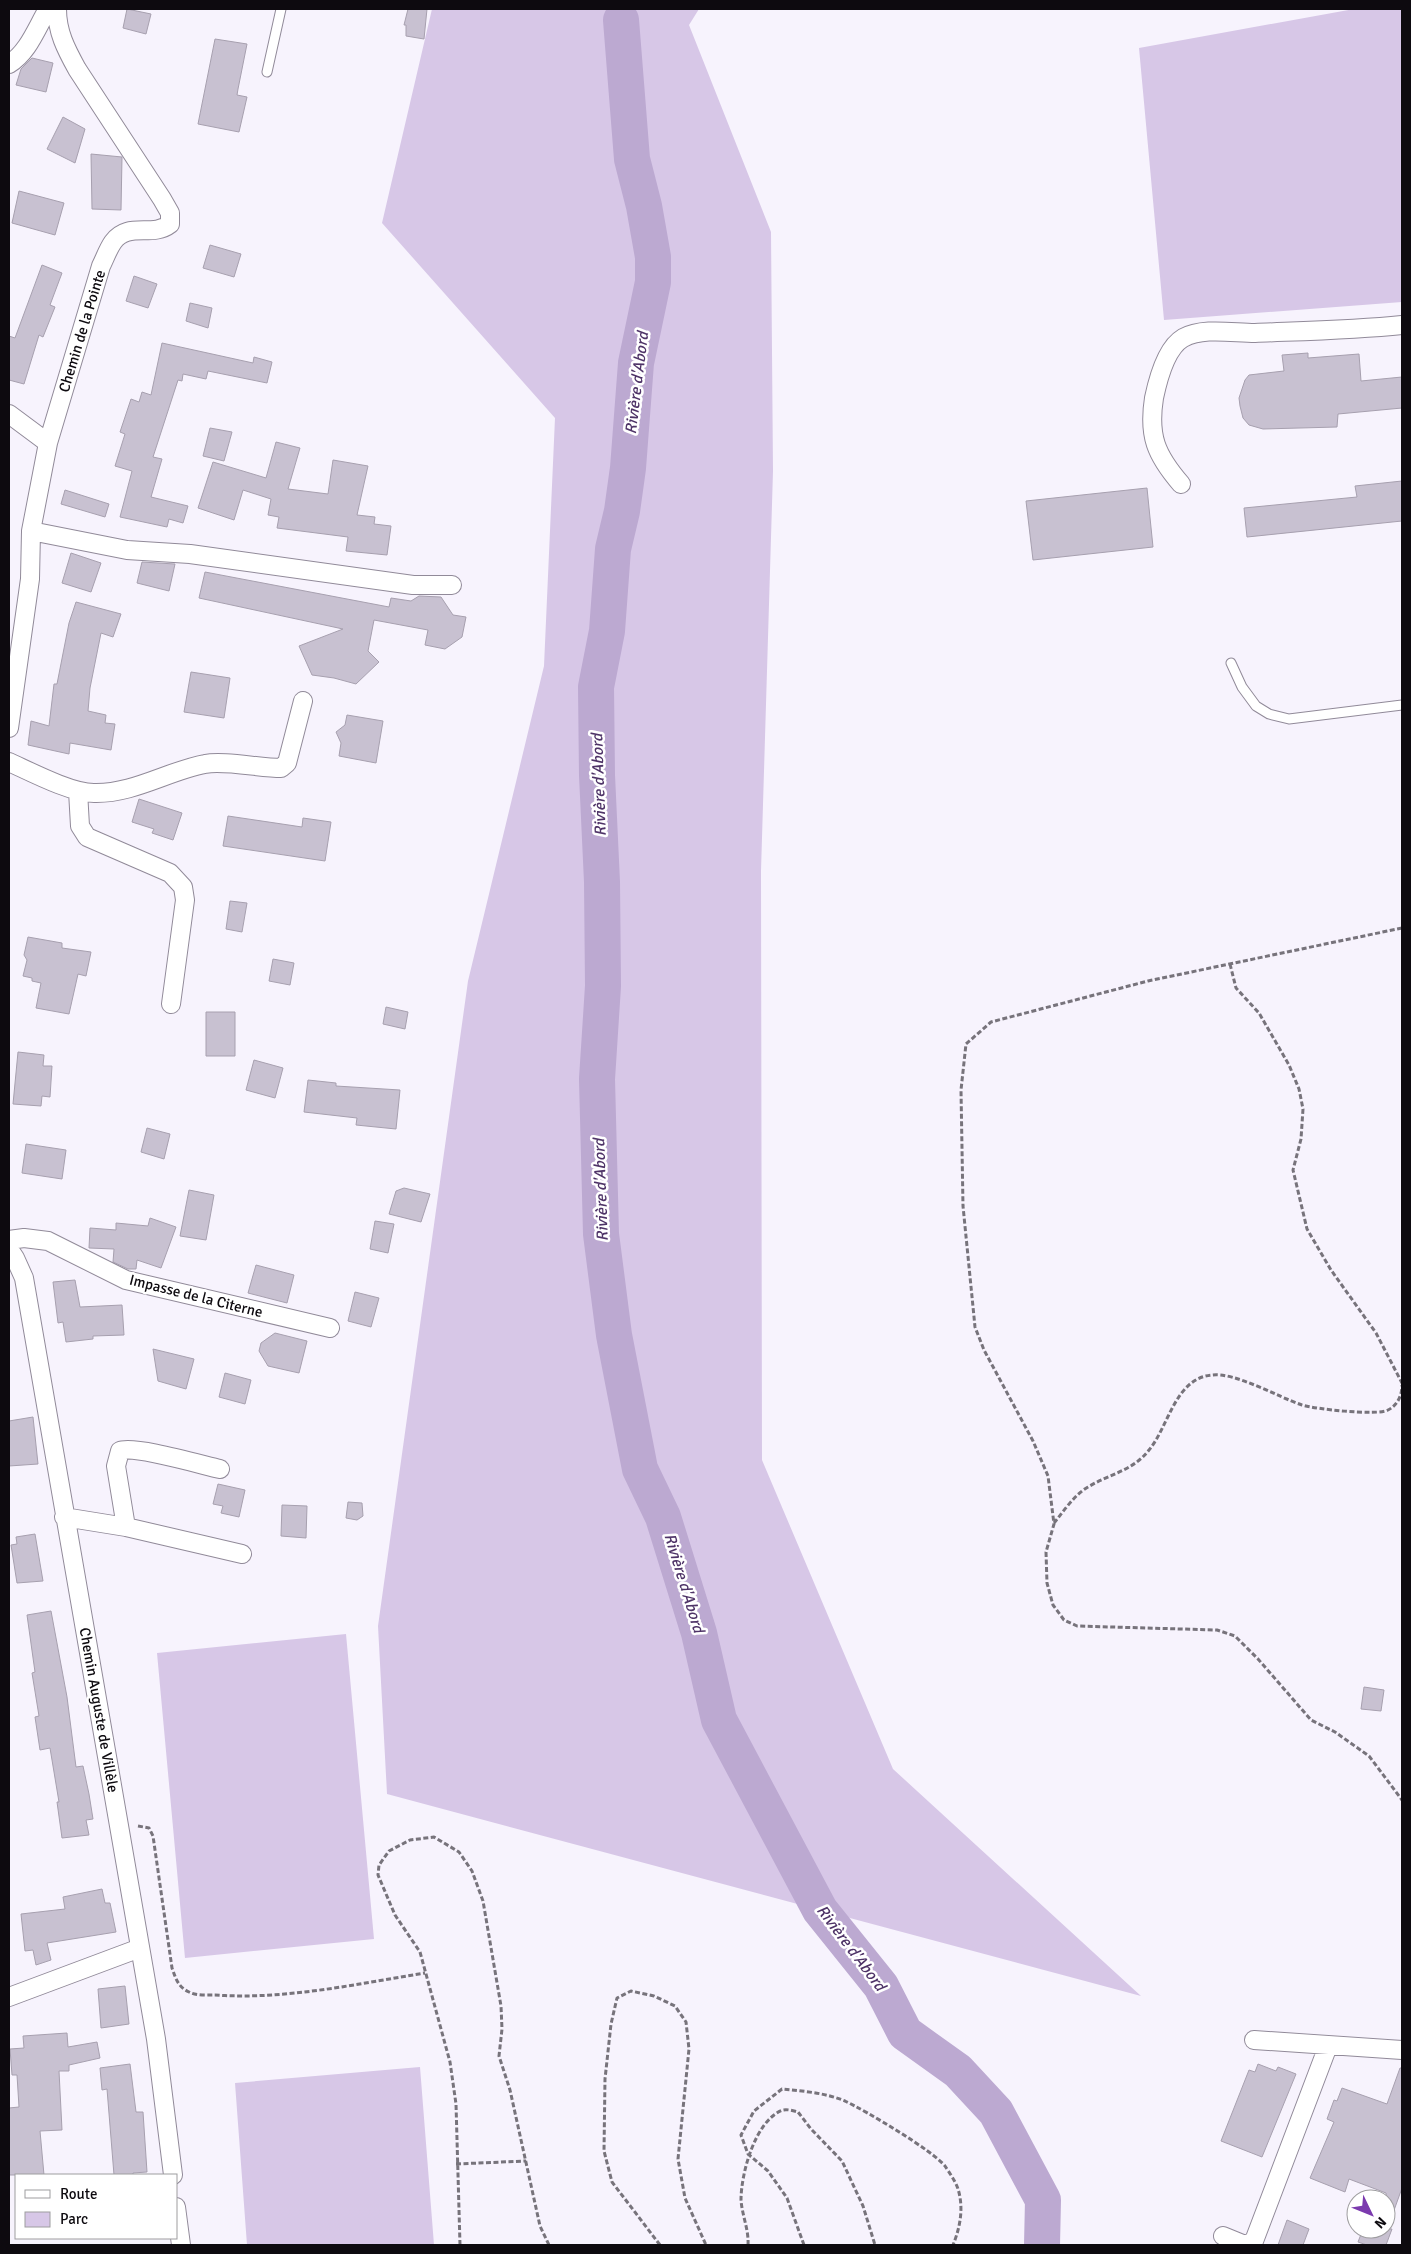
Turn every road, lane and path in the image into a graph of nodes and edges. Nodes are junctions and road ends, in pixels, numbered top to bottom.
1 (48, 9) edge
2 (57, 9) edge
3 (281, 9) edge
4 (9, 64) edge
5 (267, 72) dead end
6 (1402, 325) edge
7 (9, 414) edge
8 (48, 443) junction
9 (1181, 484) dead end
10 (31, 531) junction
11 (452, 585) dead end
12 (1231, 663) dead end
13 (303, 701) dead end
14 (10, 702) edge
15 (1402, 705) edge
16 (9, 728) edge
17 (9, 762) edge
18 (78, 791) junction
19 (1402, 928) edge
20 (1230, 964) junction
21 (171, 1004) dead end
22 (9, 1240) edge
23 (9, 1249) edge
24 (330, 1328) dead end
25 (1402, 1384) edge
26 (220, 1469) dead end
27 (64, 1517) junction
28 (1054, 1524) junction
29 (126, 1527) junction
30 (242, 1554) dead end
31 (1402, 1800) edge
32 (120, 1831) junction
33 (140, 1948) junction
34 (424, 1973) junction
35 (9, 1997) edge
36 (1254, 2040) dead end
37 (1328, 2046) junction
38 (1402, 2050) edge
39 (748, 2154) junction
40 (526, 2161) junction
41 (456, 2164) junction
42 (172, 2174) edge
43 (178, 2222) edge
44 (1223, 2236) dead end
45 (181, 2245) edge
46 (460, 2245) edge
47 (549, 2245) edge
48 (660, 2245) edge
49 (706, 2245) edge
50 (748, 2245) edge
51 (804, 2245) edge
52 (875, 2245) edge
53 (953, 2245) edge

1 - 4 street
2 - 8 street, Chemin de la Pointe
3 - 5 lane
6 - 9 street
7 - 8 street
8 - 10 street, Chemin de la Pointe
10 - 11 street
10 - 14 street, Chemin de la Pointe
12 - 15 lane
13 - 18 street
14 - 16 street, Chemin de la Pointe
17 - 18 street
18 - 21 street
19 - 20 path
20 - 25 path
20 - 28 path
22 - 24 street, Impasse de la Citerne
23 - 27 street, Chemin Auguste de Villèle
25 - 28 path
26 - 29 street
27 - 29 street
27 - 32 street, Chemin Auguste de Villèle
28 - 31 path
29 - 30 street
32 - 33 street, Chemin Auguste de Villèle
32 - 34 path
33 - 35 street
33 - 42 street, Chemin Auguste de Villèle
34 - 40 path
34 - 41 path
36 - 37 street
37 - 38 street
37 - 44 street
39 - 50 path
39 - 51 path
39 - 52 path
39 - 53 path
40 - 41 path
40 - 47 path
41 - 46 path
43 - 45 street
48 - 49 path

